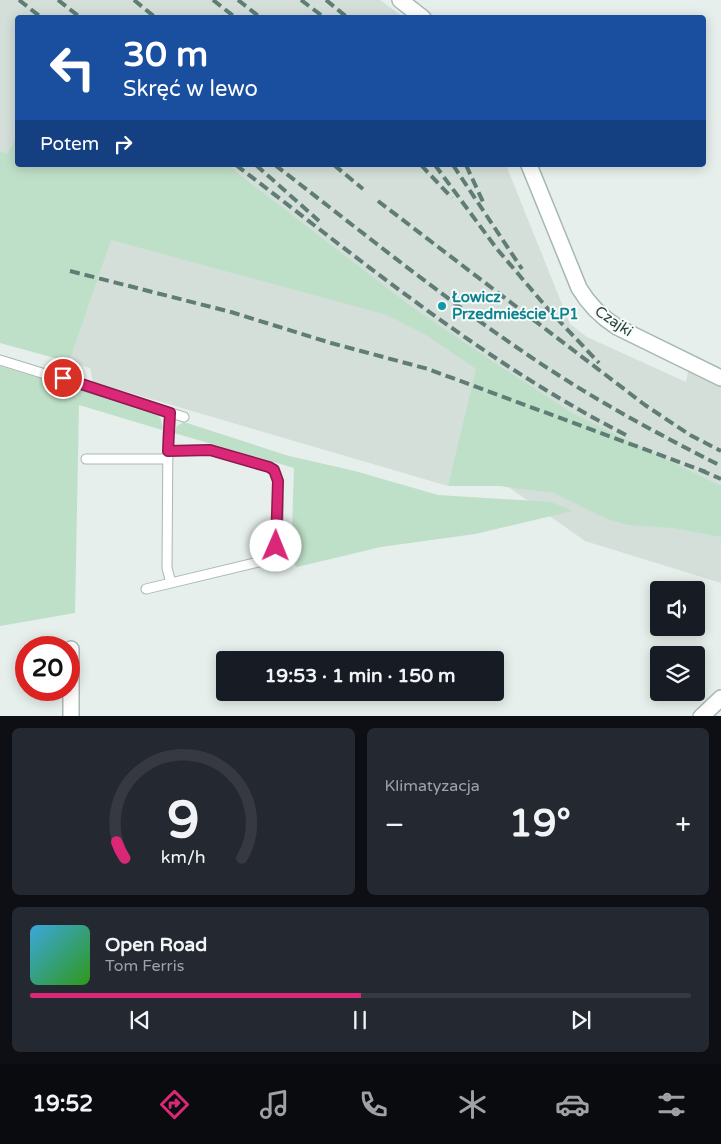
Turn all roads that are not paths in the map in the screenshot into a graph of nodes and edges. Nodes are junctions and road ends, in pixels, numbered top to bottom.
1 (400, 0) edge
2 (418, 15) edge
3 (530, 167) edge
4 (0, 360) edge
5 (721, 378) edge
6 (170, 413) junction
7 (184, 417) dead end
8 (168, 455) junction
9 (86, 459) dead end
10 (171, 583) junction
11 (146, 588) dead end
12 (721, 698) edge
13 (71, 701) edge
14 (71, 716) edge
15 (702, 716) edge

1 - 2 street
3 - 5 street, Czajki
4 - 6 lane
6 - 7 lane
6 - 8 lane
8 - 9 lane
8 - 10 lane
8 - 10 lane
10 - 11 lane
12 - 15 street
13 - 14 street

